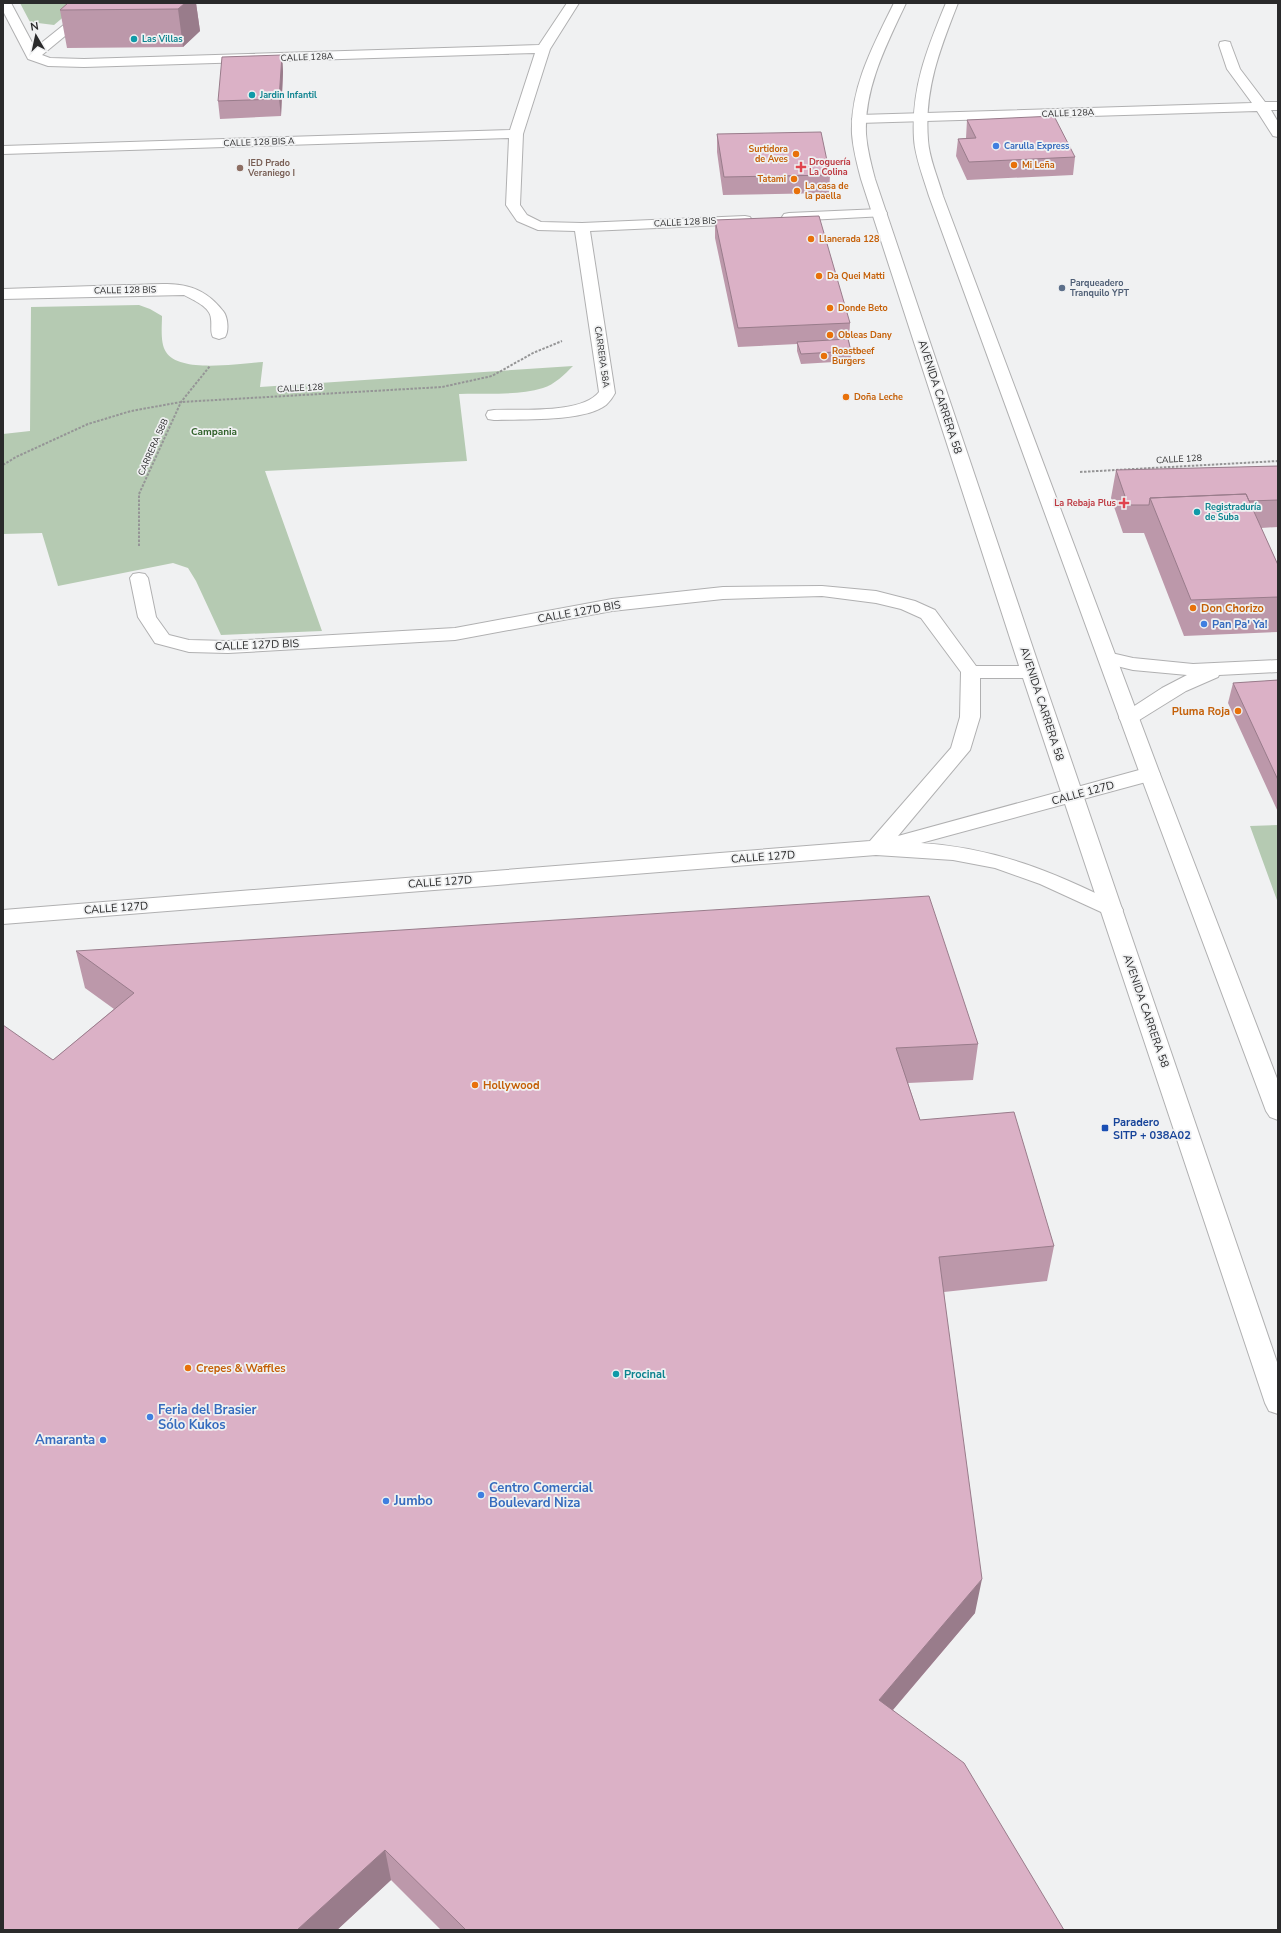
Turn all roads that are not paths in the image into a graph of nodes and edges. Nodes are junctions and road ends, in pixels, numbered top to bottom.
1 (5, 3) edge
2 (99, 3) edge
3 (569, 3) edge
4 (900, 3) edge
5 (952, 3) edge
6 (1225, 45) dead end
7 (543, 49) junction
8 (33, 56) junction
9 (1278, 106) edge
10 (1262, 107) junction
11 (921, 117) junction
12 (859, 119) junction
13 (1278, 133) edge
14 (516, 134) junction
15 (3, 150) edge
16 (880, 214) junction
17 (773, 218) edge
18 (757, 219) edge
19 (582, 227) junction
20 (3, 294) edge
21 (218, 334) road end
22 (494, 415) dead end
23 (139, 578) road end
24 (1107, 658) junction
25 (1278, 666) edge
26 (1224, 669) junction
27 (972, 672) junction
28 (1031, 672) junction
29 (1129, 718) junction
30 (1150, 774) junction
31 (1073, 796) junction
32 (876, 848) junction
33 (1112, 910) junction
34 (3, 916) edge
35 (1278, 1111) edge
36 (1278, 1404) edge

1 - 8 street
2 - 8 street
3 - 7 street
4 - 12 street, AVENIDA CARRERA 58
5 - 11 street
6 - 10 street
7 - 8 street, CALLE 128A
7 - 14 street
9 - 10 street, CALLE 128A
10 - 11 street, CALLE 128A
10 - 13 street
11 - 12 street, CALLE 128A
11 - 24 street
12 - 16 street, AVENIDA CARRERA 58
14 - 15 street, CALLE 128 BIS A
14 - 19 street, CALLE 128 BIS
16 - 17 street
16 - 28 street, AVENIDA CARRERA 58
18 - 19 street, CALLE 128 BIS
19 - 22 street, CARRERA 58A
20 - 21 street, CALLE 128 BIS
23 - 27 street, CALLE 127D BIS
24 - 26 street
24 - 29 street
25 - 26 street
26 - 29 street
27 - 28 street
27 - 32 street
28 - 31 street, AVENIDA CARRERA 58
29 - 30 street
30 - 31 street, CALLE 127D
30 - 35 street
31 - 32 street, CALLE 127D
31 - 33 street, AVENIDA CARRERA 58
32 - 33 street, CALLE 127D
32 - 34 street, CALLE 127D
33 - 36 street, AVENIDA CARRERA 58

